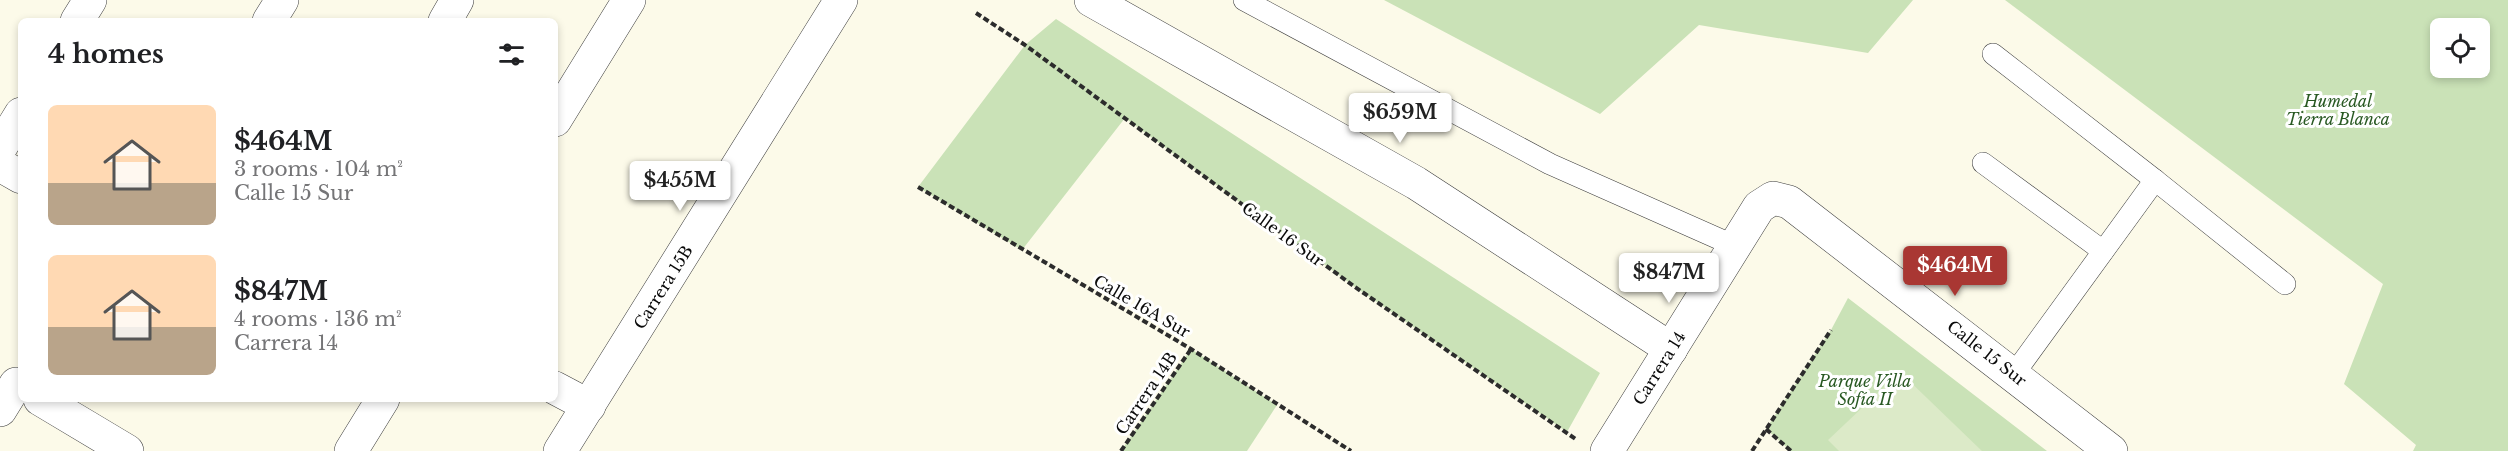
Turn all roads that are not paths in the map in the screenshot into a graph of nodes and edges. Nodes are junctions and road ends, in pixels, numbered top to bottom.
1 (90, 0) edge
2 (282, 0) edge
3 (458, 0) edge
4 (629, 0) edge
5 (841, 0) edge
6 (1091, 0) edge
7 (1244, 0) edge
8 (79, 18) edge
9 (270, 18) edge
10 (447, 18) edge
11 (1993, 54) dead end
12 (558, 115) edge
13 (18, 119) edge
14 (0, 148) edge
15 (1983, 163) dead end
16 (0, 165) edge
17 (18, 175) edge
18 (2155, 180) junction
19 (1773, 198) joint
20 (1735, 246) junction
21 (2103, 251) junction
22 (2285, 284) dead end
23 (1671, 350) junction
24 (2014, 374) junction
25 (558, 390) edge
26 (36, 402) edge
27 (379, 402) edge
28 (589, 406) junction
29 (1595, 448) edge
30 (128, 451) edge
31 (351, 451) edge
32 (560, 451) edge
33 (2111, 451) edge

1 - 8 street
2 - 9 street
3 - 10 street
4 - 12 street
5 - 28 street, Carrera 15B
6 - 23 street
7 - 20 lane
11 - 18 lane
13 - 14 street
15 - 21 lane
16 - 17 street
18 - 21 lane
18 - 22 lane
19 - 20 street, Carrera 14
19 - 24 street, Calle 15 Sur
20 - 23 street, Carrera 14
21 - 24 lane
23 - 29 street, Carrera 14
24 - 33 street, Calle 15 Sur
25 - 28 street
26 - 30 street
27 - 31 street
28 - 32 street, Carrera 15B

